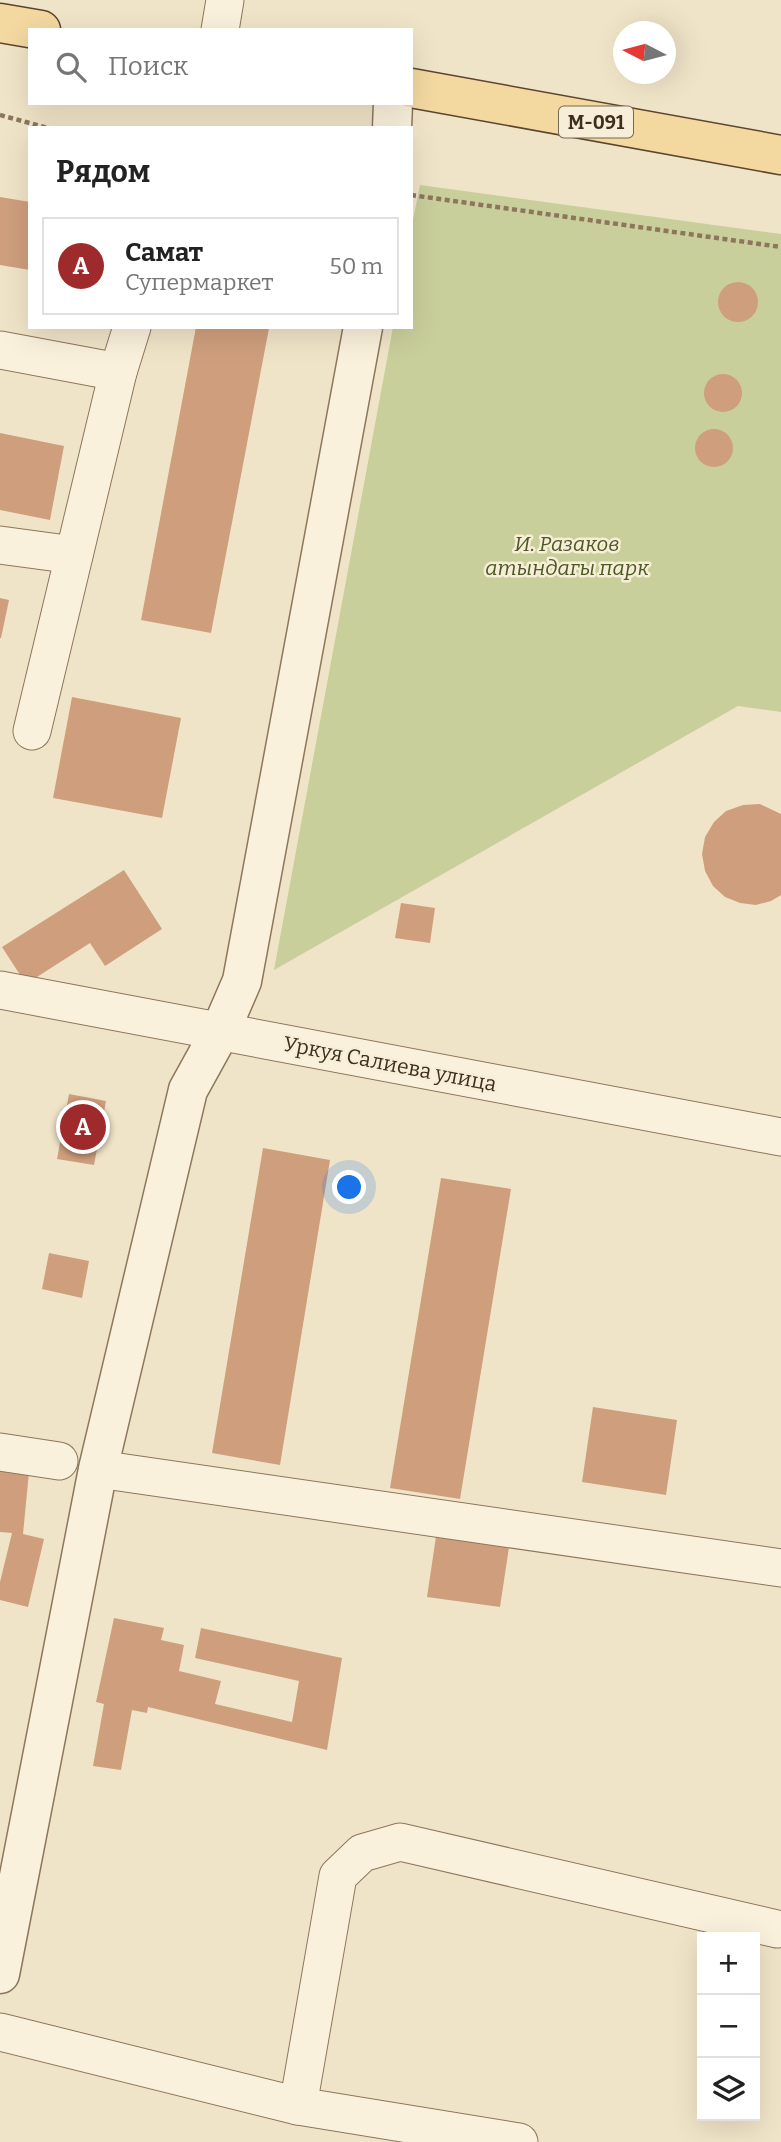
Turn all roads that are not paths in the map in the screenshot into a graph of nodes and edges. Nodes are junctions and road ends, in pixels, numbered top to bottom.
1 (225, 0) edge
2 (0, 23) edge
3 (29, 28) edge
4 (220, 28) edge
5 (413, 88) edge
6 (393, 105) edge
7 (392, 126) edge
8 (781, 155) edge
9 (131, 329) edge
10 (363, 329) edge
11 (0, 350) edge
12 (118, 372) junction
13 (0, 545) edge
14 (74, 555) junction
15 (32, 731) dead end
16 (0, 990) edge
17 (220, 1032) junction
18 (781, 1137) edge
19 (0, 1452) edge
20 (59, 1461) dead end
21 (98, 1469) junction
22 (781, 1568) edge
23 (777, 1928) dead end
24 (0, 1974) edge
25 (0, 2032) edge
26 (298, 2106) junction
27 (519, 2142) edge

1 - 4 street
2 - 3 main road
5 - 8 main road, М-091
6 - 7 street
9 - 12 street
10 - 17 street
11 - 12 street
12 - 14 street
13 - 14 street
14 - 15 street
16 - 17 street, Уркуя Салиева улица
17 - 18 street, Уркуя Салиева улица
17 - 21 street
19 - 20 street
21 - 22 street
21 - 24 street
23 - 26 street
25 - 26 street
26 - 27 street

